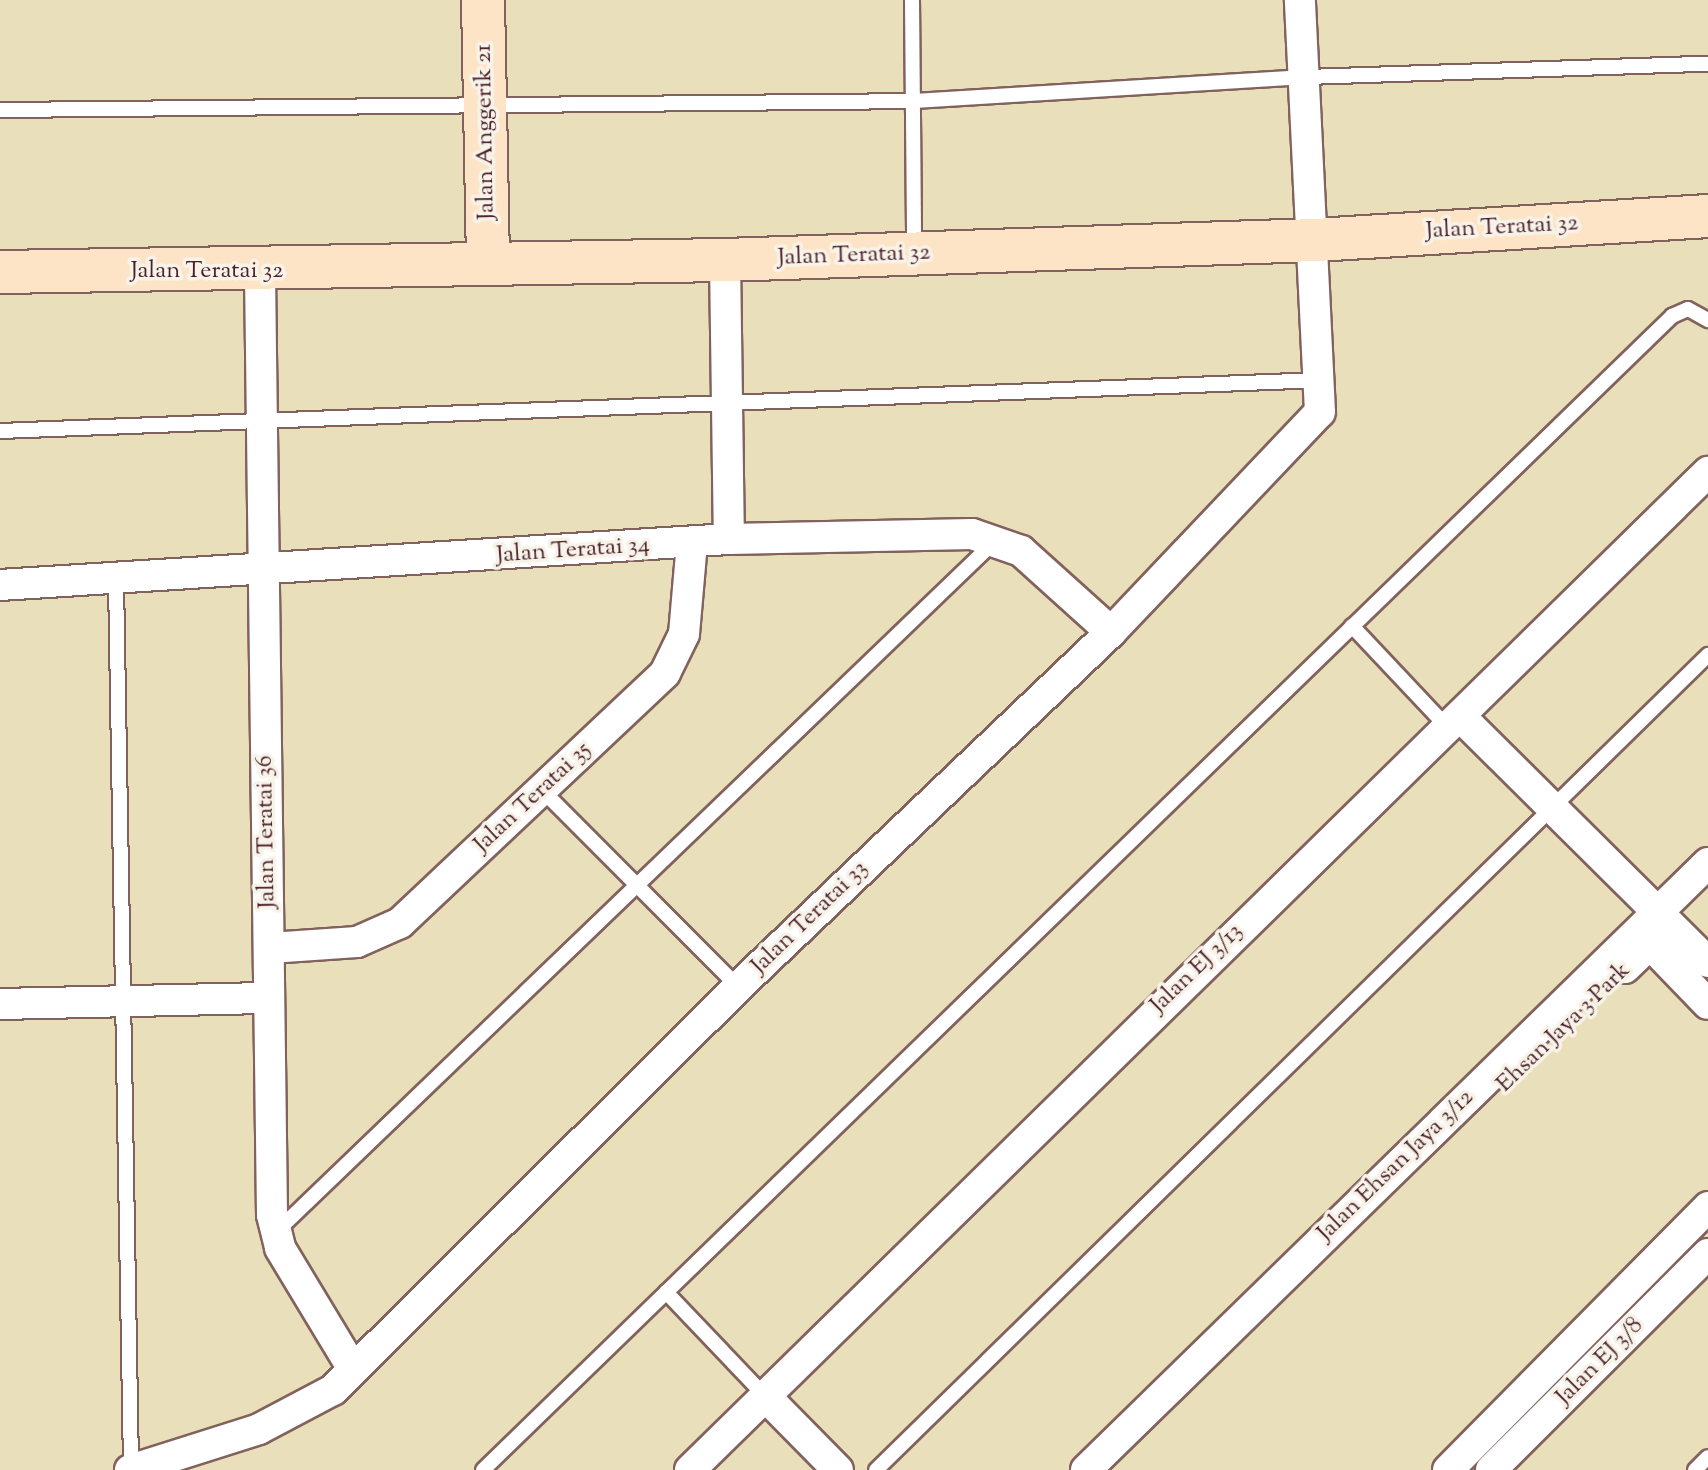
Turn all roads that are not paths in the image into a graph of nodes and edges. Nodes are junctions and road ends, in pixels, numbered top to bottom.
1 (483, 0) edge
2 (912, 0) edge
3 (1300, 0) edge
4 (1708, 64) edge
5 (1306, 77) junction
6 (485, 101) junction
7 (913, 101) junction
8 (0, 110) edge
9 (1708, 216) edge
10 (1316, 240) junction
11 (914, 254) junction
12 (725, 260) junction
13 (488, 264) junction
14 (0, 272) edge
15 (260, 273) junction
16 (1708, 320) edge
17 (1320, 380) junction
18 (727, 401) junction
19 (261, 422) junction
20 (0, 431) edge
21 (1708, 472) edge
22 (998, 538) junction
23 (729, 539) junction
24 (692, 542) junction
25 (262, 574) junction
26 (116, 580) junction
27 (0, 585) edge
28 (1352, 626) junction
29 (1111, 632) junction
30 (1708, 655) edge
31 (1454, 722) junction
32 (541, 789) junction
33 (1553, 807) junction
34 (1708, 863) edge
35 (633, 882) junction
36 (1658, 913) junction
37 (270, 948) junction
38 (1708, 962) edge
39 (738, 987) junction
40 (268, 998) junction
41 (123, 1002) junction
42 (0, 1004) edge
43 (1708, 1004) edge
44 (1708, 1207) edge
45 (275, 1233) junction
46 (1708, 1254) edge
47 (666, 1292) junction
48 (353, 1369) junction
49 (767, 1398) junction
50 (1708, 1457) edge
51 (130, 1470) edge
52 (483, 1470) edge
53 (690, 1470) edge
54 (838, 1470) edge
55 (876, 1470) edge
56 (1086, 1470) edge
57 (1107, 1470) edge
58 (1448, 1470) edge
59 (1491, 1470) edge
60 (1695, 1470) edge

1 - 6 street, Jalan Anggerik 21
2 - 7 lane
3 - 5 street, Jalan Teratai 33
4 - 5 lane
5 - 7 lane
5 - 10 street, Jalan Teratai 33
6 - 7 lane
6 - 8 lane
6 - 13 street, Jalan Anggerik 21
7 - 11 lane
9 - 10 street, Jalan Teratai 32
10 - 11 street, Jalan Teratai 32
10 - 17 street, Jalan Teratai 33
11 - 12 street, Jalan Teratai 32
12 - 13 street, Jalan Teratai 32
12 - 18 street
13 - 15 street, Jalan Teratai 32
14 - 15 street, Jalan Teratai 32
15 - 19 street, Jalan Teratai 36
16 - 28 lane
17 - 18 lane
17 - 29 street, Jalan Teratai 33
18 - 19 lane
18 - 23 street
19 - 20 lane
19 - 25 street, Jalan Teratai 36
21 - 31 street, Jalan EJ 3/13
22 - 23 street, Jalan Teratai 34
22 - 29 street
22 - 35 lane
23 - 24 street, Jalan Teratai 34
24 - 25 street, Jalan Teratai 34
24 - 32 street, Jalan Teratai 35
25 - 26 street, Jalan Teratai 34
25 - 37 street, Jalan Teratai 36
26 - 27 street, Jalan Teratai 34
26 - 41 lane
28 - 31 lane
28 - 47 lane
29 - 39 street, Jalan Teratai 33
30 - 33 lane
31 - 33 street
31 - 49 street, Jalan EJ 3/13
32 - 35 lane
32 - 37 street, Jalan Teratai 35
33 - 36 street
33 - 55 lane
34 - 36 street, Jalan Ehsan Jaya 3/12
35 - 39 lane
35 - 45 lane
36 - 38 street
36 - 56 street, Jalan Ehsan Jaya 3/12
37 - 40 street, Jalan Teratai 36
39 - 48 street, Jalan Teratai 33
40 - 41 street
40 - 45 street, Jalan Teratai 36
41 - 42 street
41 - 51 lane
43 - 57 street, Ehsan Jaya 3 Park
44 - 58 street
45 - 48 street, Jalan Teratai 36
46 - 59 street, Jalan EJ 3/8
47 - 49 lane
47 - 52 lane
48 - 51 street, Jalan Teratai 33
49 - 53 street, Jalan EJ 3/13
49 - 54 street
50 - 60 lane

